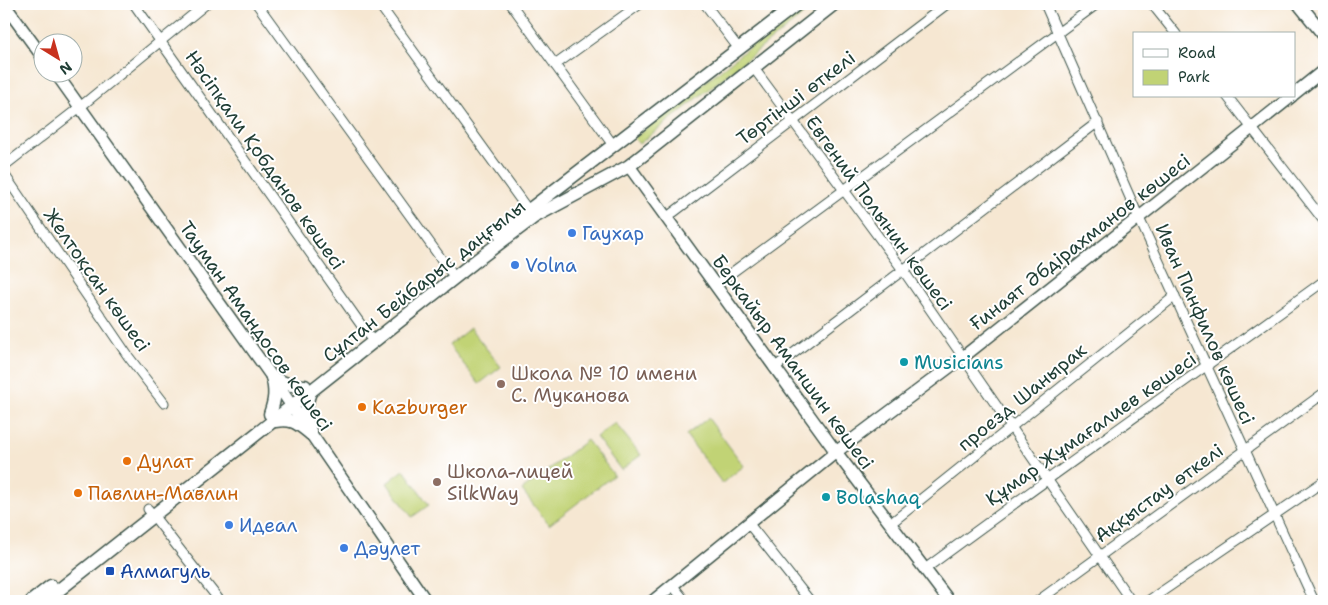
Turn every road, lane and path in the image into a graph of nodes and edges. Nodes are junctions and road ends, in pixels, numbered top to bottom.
1 (4, 4) edge
2 (134, 4) edge
3 (206, 4) edge
4 (257, 4) edge
5 (379, 4) edge
6 (511, 4) edge
7 (640, 4) edge
8 (705, 4) edge
9 (797, 4) edge
10 (834, 4) edge
11 (946, 4) edge
12 (1045, 4) edge
13 (1097, 4) edge
14 (1152, 4) edge
15 (1299, 4) edge
16 (1058, 32) junction
17 (1174, 32) edge
18 (1324, 35) edge
19 (32, 42) edge
20 (162, 42) junction
21 (739, 49) junction
22 (555, 65) junction
23 (753, 68) junction
24 (1324, 70) edge
25 (62, 82) edge
26 (1296, 93) edge
27 (1228, 98) edge
28 (1289, 98) edge
29 (80, 107) junction
30 (792, 121) junction
31 (1098, 122) junction
32 (1252, 128) junction
33 (613, 145) junction
34 (594, 161) junction
35 (4, 166) edge
36 (629, 166) junction
37 (4, 174) edge
38 (608, 177) junction
39 (844, 190) junction
40 (528, 210) junction
41 (666, 218) junction
42 (1139, 218) junction
43 (1324, 221) edge
44 (903, 270) junction
45 (450, 272) junction
46 (1324, 281) edge
47 (715, 286) junction
48 (1175, 296) junction
49 (369, 336) junction
50 (963, 357) junction
51 (1207, 367) junction
52 (774, 368) junction
53 (272, 377) junction
54 (307, 389) junction
55 (1324, 393) edge
56 (164, 403) dead end
57 (290, 403) junction
58 (272, 417) junction
59 (1011, 427) junction
60 (312, 434) junction
61 (1244, 451) junction
62 (836, 452) junction
63 (1047, 479) junction
64 (1324, 481) edge
65 (150, 513) junction
66 (1275, 514) junction
67 (749, 524) junction
68 (890, 524) junction
69 (1100, 556) junction
70 (926, 569) junction
71 (673, 586) junction
72 (48, 598) edge
73 (32, 601) edge
74 (220, 601) edge
75 (426, 601) edge
76 (654, 601) edge
77 (685, 601) edge
78 (810, 601) edge
79 (949, 601) edge
80 (1038, 601) edge
81 (1131, 601) edge
82 (1148, 601) edge
83 (1314, 601) edge

1 - 19 street
2 - 20 street, Нәсіпқали Қобданов көшесі
3 - 20 street
4 - 45 street
5 - 40 street
6 - 22 street
7 - 22 street
8 - 21 street
9 - 21 main road, Сұлтан Бейбарыс даңғылы
10 - 23 main road, Сұлтан Бейбарыс даңғылы
11 - 30 street, Төртінші өткелі
12 - 16 street, Иван Панфилов көшесі
13 - 16 street
14 - 17 street
15 - 18 main road
16 - 31 street, Иван Панфилов көшесі
16 - 39 street
20 - 29 street
20 - 49 street, Нәсіпқали Қобданов көшесі
21 - 33 main road, Сұлтан Бейбарыс даңғылы
22 - 33 street
23 - 30 street, Евгений Полынин көшесі
23 - 36 main road, Сұлтан Бейбарыс даңғылы
24 - 26 street, Ғинаят Әбдірахманов көшесі
25 - 29 street, Тауман Амандосов көшесі
27 - 32 street
28 - 32 street, Ғинаят Әбдірахманов көшесі
29 - 35 street
29 - 53 street, Тауман Амандосов көшесі
30 - 39 street, Евгений Полынин көшесі
30 - 41 street, Төртінші өткелі
31 - 42 street, Иван Панфилов көшесі
31 - 44 street
32 - 42 street, Ғинаят Әбдірахманов көшесі
32 - 43 street
33 - 34 main road, Сұлтан Бейбарыс даңғылы
34 - 38 main road
34 - 40 main road, Сұлтан Бейбарыс даңғылы
36 - 38 main road, Сұлтан Бейбарыс даңғылы
36 - 41 street, Беркайыр Аманшин көшесі
37 - 56 street, Желтоқсан көшесі
38 - 54 main road, Сұлтан Бейбарыс даңғылы
39 - 44 street, Евгений Полынин көшесі
39 - 47 street
40 - 45 main road, Сұлтан Бейбарыс даңғылы
41 - 47 street, Беркайыр Аманшин көшесі
42 - 48 street, Иван Панфилов көшесі
42 - 50 street, Ғинаят Әбдірахманов көшесі
44 - 50 street, Евгений Полынин көшесі
44 - 52 street
45 - 49 main road, Сұлтан Бейбарыс даңғылы
46 - 51 street, Құмар Жұмағалиев көшесі
47 - 52 street, Беркайыр Аманшин көшесі
48 - 51 street, Иван Панфилов көшесі
48 - 59 street, проезд Шанырак
49 - 54 main road, Сұлтан Бейбарыс даңғылы
50 - 59 street, Евгений Полынин көшесі
50 - 62 street, Ғинаят Әбдірахманов көшесі
51 - 61 street, Иван Панфилов көшесі
51 - 63 street, Құмар Жұмағалиев көшесі
52 - 62 street, Беркайыр Аманшин көшесі
53 - 54 main road
53 - 57 street, Тауман Амандосов көшесі
53 - 58 main road
54 - 57 main road, Сұлтан Бейбарыс даңғылы
54 - 60 main road
55 - 61 street, Аққыстау өткелі
57 - 58 main road, Сұлтан Бейбарыс даңғылы
57 - 60 street, Тауман Амандосов көшесі
58 - 60 main road
58 - 65 main road, Сұлтан Бейбарыс даңғылы
59 - 63 street, Евгений Полынин көшесі
59 - 68 street, проезд Шанырак
60 - 75 street, Тауман Амандосов көшесі
61 - 66 street, Иван Панфилов көшесі
61 - 69 street, Аққыстау өткелі
62 - 67 street, Ғинаят Әбдірахманов көшесі
62 - 68 street, Беркайыр Аманшин көшесі
63 - 69 street, Евгений Полынин көшесі
63 - 70 street, Құмар Жұмағалиев көшесі
64 - 66 street
65 - 72 main road, Сұлтан Бейбарыс даңғылы
65 - 74 street
66 - 82 street
66 - 83 street, Иван Панфилов көшесі
67 - 71 street, Ғинаят Әбдірахманов көшесі
67 - 78 street
68 - 70 street, Беркайыр Аманшин көшесі
69 - 80 street, Аққыстау өткелі
69 - 81 street, Евгений Полынин көшесі
70 - 79 street, Беркайыр Аманшин көшесі
71 - 76 street, Ғинаят Әбдірахманов көшесі
71 - 77 street
72 - 73 main road, Сұлтан Бейбарыс даңғылы

